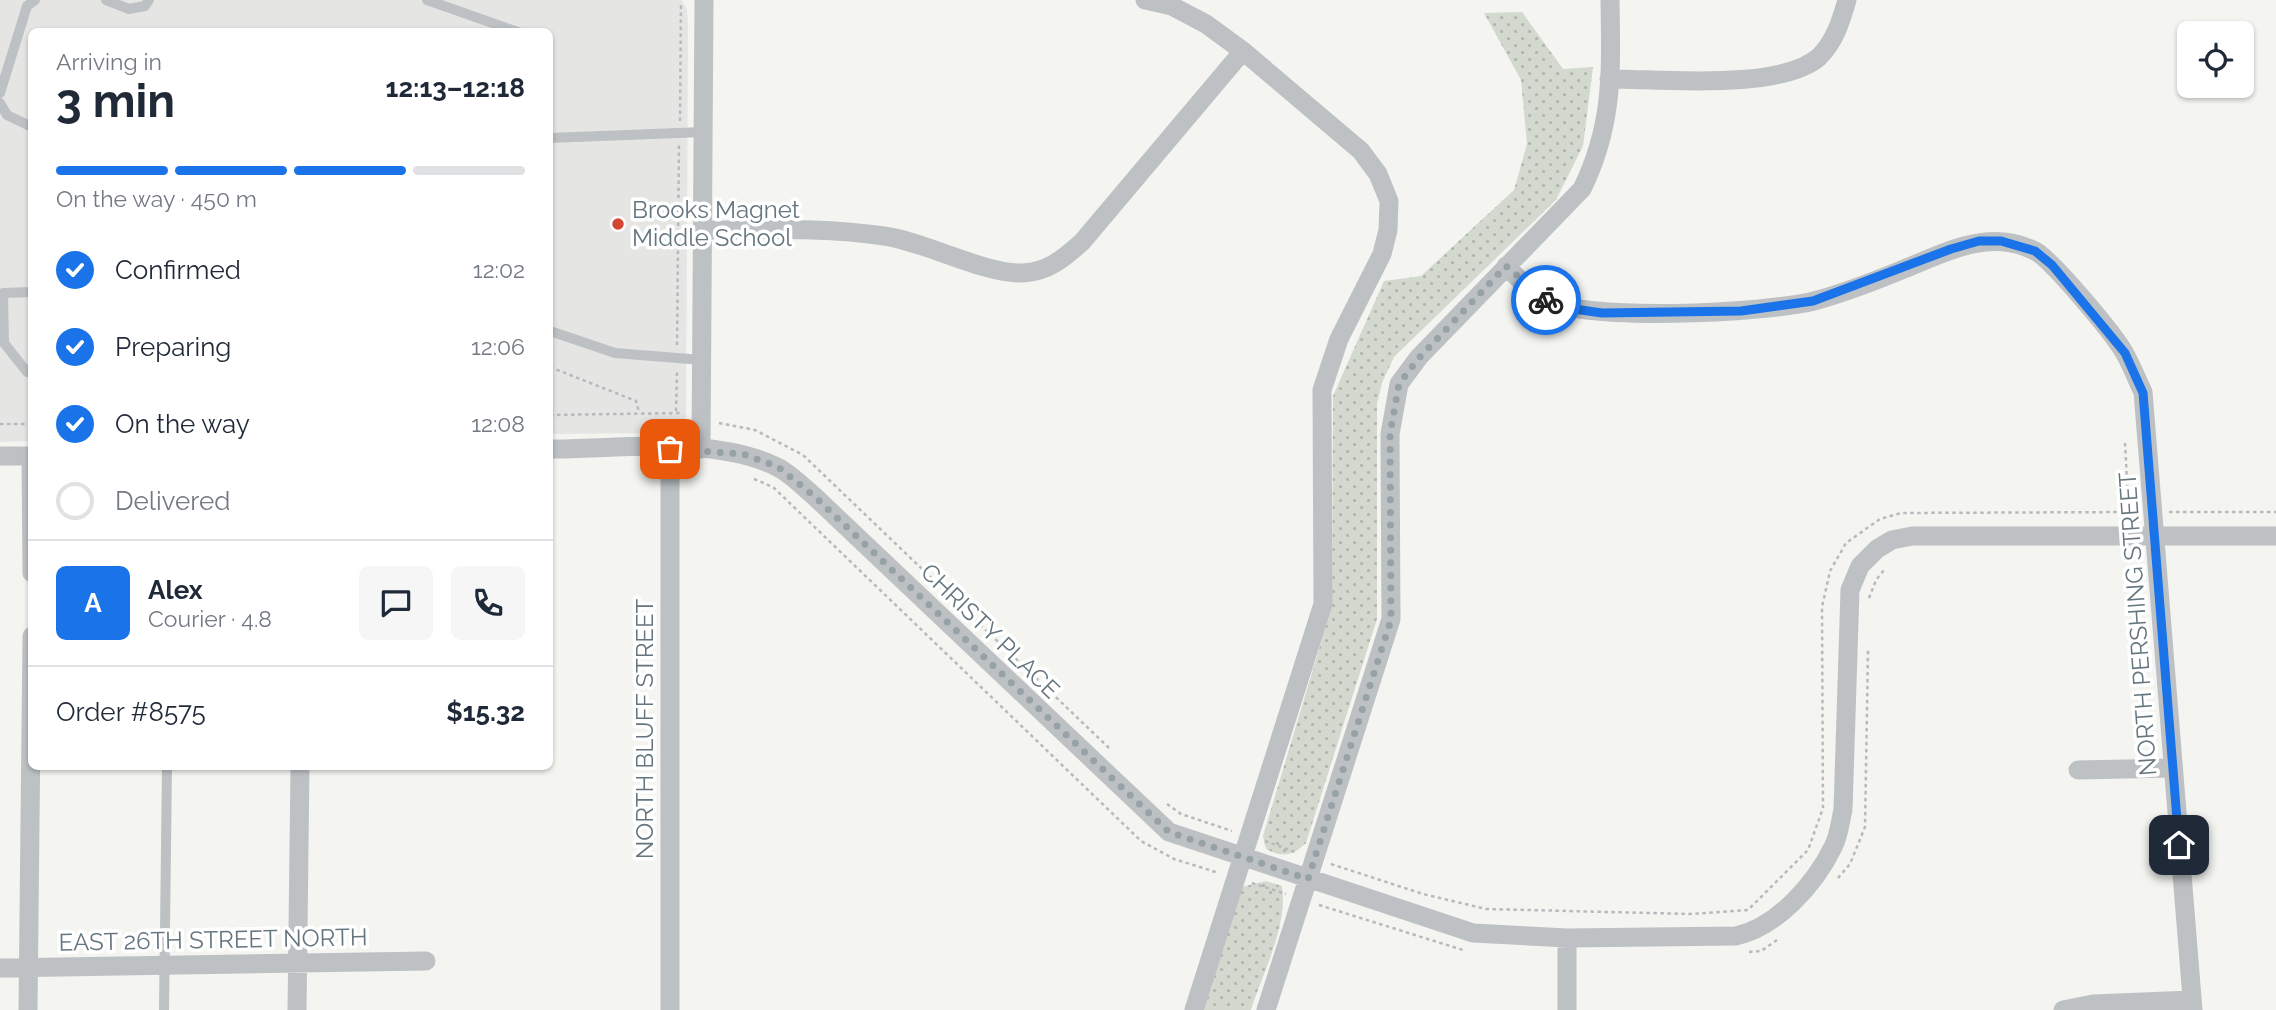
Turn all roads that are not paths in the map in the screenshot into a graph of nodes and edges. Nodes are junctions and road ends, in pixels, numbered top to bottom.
1 (34, 0) edge
2 (106, 0) edge
3 (149, 0) edge
4 (427, 0) edge
5 (704, 0) edge
6 (1145, 0) edge
7 (1610, 0) edge
8 (1847, 0) edge
9 (507, 28) edge
10 (1243, 51) junction
11 (1609, 79) junction
12 (0, 93) edge
13 (0, 103) edge
14 (28, 125) edge
15 (703, 132) junction
16 (553, 138) edge
17 (703, 230) junction
18 (1506, 266) junction
19 (28, 292) edge
20 (553, 332) edge
21 (702, 360) junction
22 (28, 372) edge
23 (553, 449) edge
24 (670, 449) junction
25 (701, 449) junction
26 (0, 456) edge
27 (28, 456) edge
28 (2156, 536) junction
29 (2276, 536) edge
30 (2173, 768) junction
31 (2078, 769) dead end
32 (31, 770) edge
33 (167, 770) edge
34 (300, 770) edge
35 (1243, 857) junction
36 (1308, 879) junction
37 (1567, 938) junction
38 (426, 961) dead end
39 (298, 963) junction
40 (166, 966) junction
41 (0, 968) edge
42 (29, 968) junction
43 (2192, 1005) edge
44 (28, 1010) edge
45 (164, 1010) edge
46 (297, 1010) edge
47 (670, 1010) edge
48 (1194, 1010) edge
49 (1266, 1010) edge
50 (1567, 1010) edge
51 (2063, 1010) edge

1 - 12 lane
2 - 3 lane
4 - 9 lane
5 - 15 street
6 - 10 street
7 - 11 street
8 - 11 street
10 - 17 street
10 - 35 street
11 - 18 street
13 - 14 lane
15 - 16 lane
15 - 17 street
17 - 21 street
18 - 28 street, NORTH PERSHING STREET
18 - 36 street
19 - 22 lane
20 - 21 lane
21 - 25 street
23 - 24 street, CHRISTY PLACE
24 - 25 street, CHRISTY PLACE
24 - 47 street, NORTH BLUFF STREET
25 - 35 street, CHRISTY PLACE
26 - 27 street
28 - 29 street
28 - 30 street, NORTH PERSHING STREET
28 - 37 street
30 - 31 street
30 - 43 street, NORTH PERSHING STREET
32 - 42 street
33 - 40 lane
34 - 39 street
35 - 36 street
35 - 48 street
36 - 37 street
36 - 49 street
37 - 50 street
38 - 39 street, EAST 26TH STREET NORTH
39 - 40 street, EAST 26TH STREET NORTH
39 - 46 street
40 - 42 street, EAST 26TH STREET NORTH
40 - 45 lane
41 - 42 street, EAST 26TH STREET NORTH
42 - 44 street
43 - 51 street

